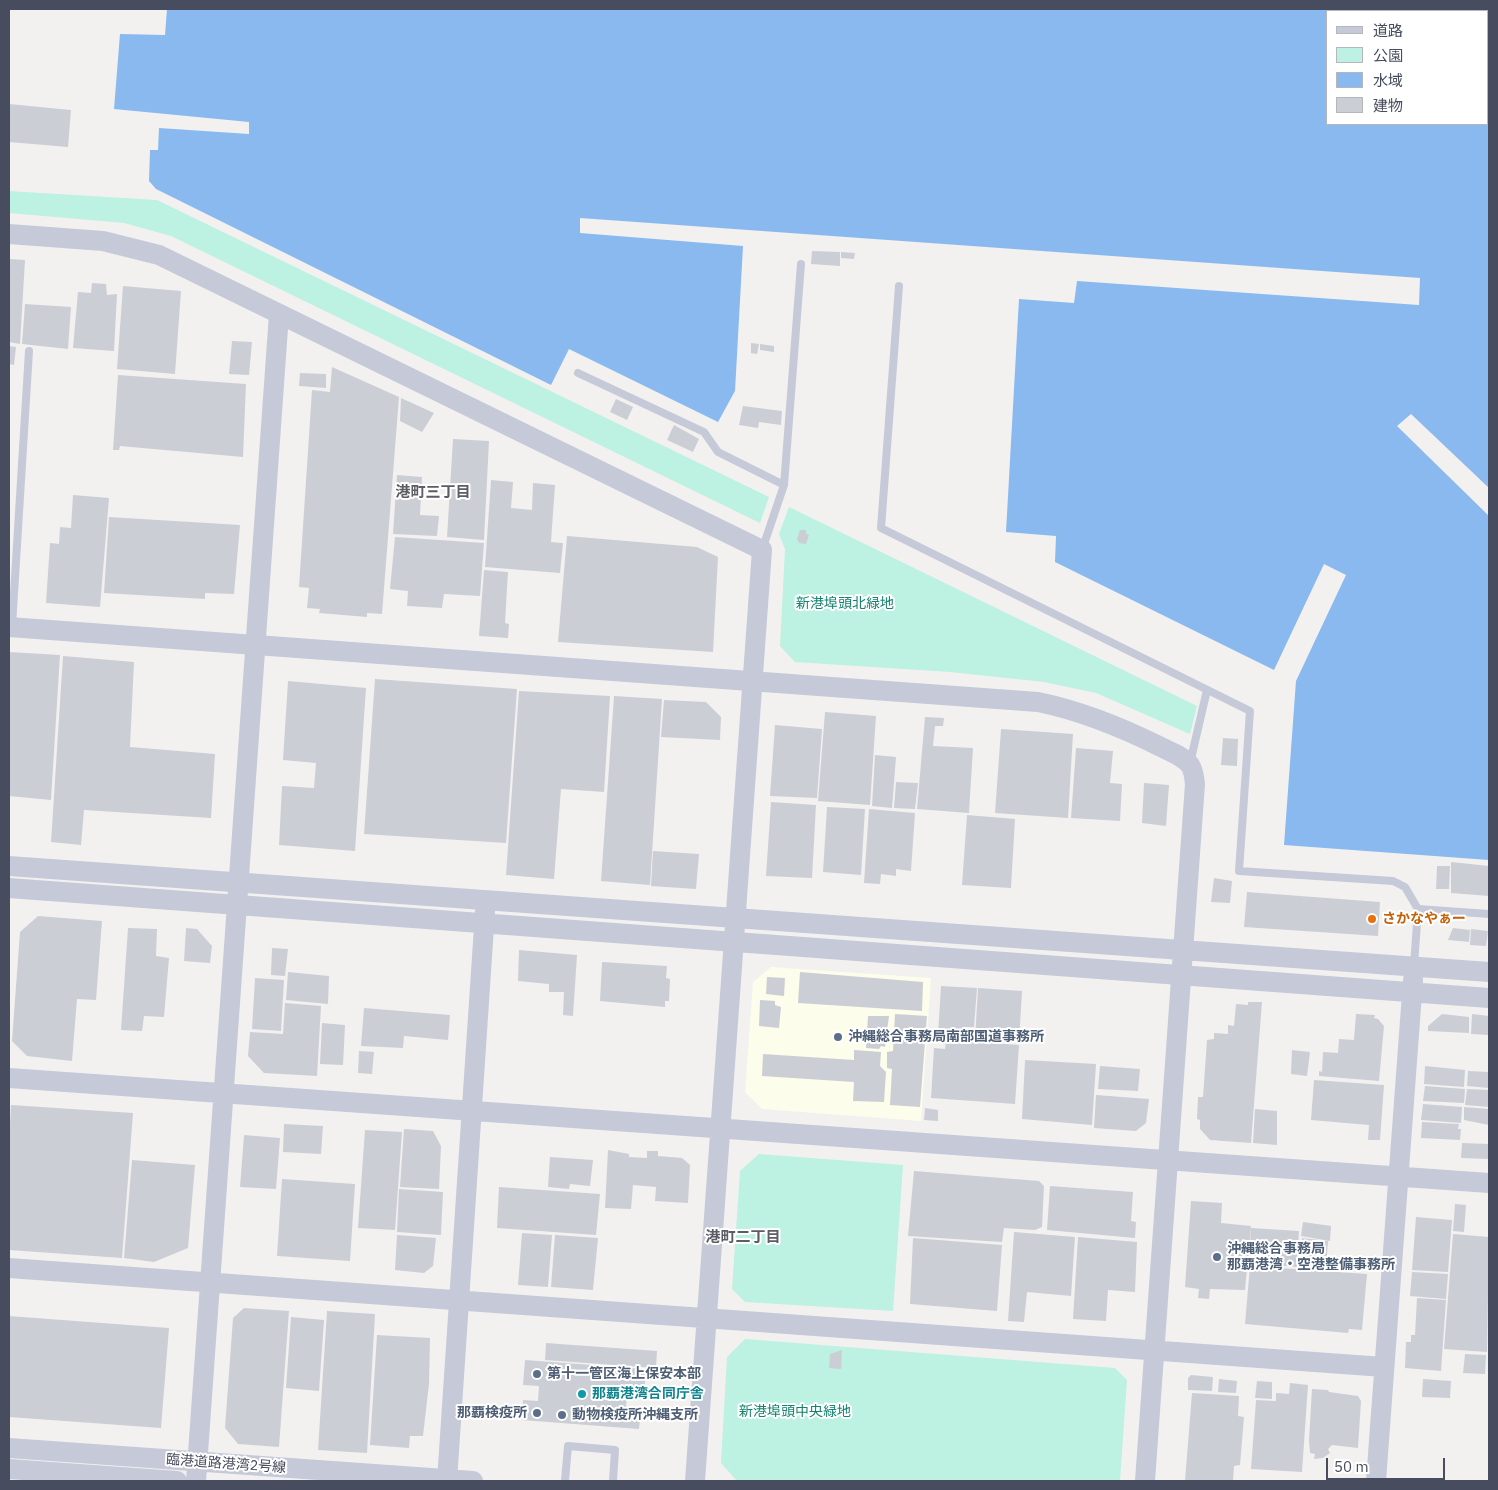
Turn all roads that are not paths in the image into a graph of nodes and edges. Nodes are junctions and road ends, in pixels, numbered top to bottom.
1 (9, 234) edge
2 (801, 264) dead end
3 (899, 286) dead end
4 (279, 314) junction
5 (29, 351) dead end
6 (578, 373) dead end
7 (784, 485) junction
8 (762, 550) junction
9 (10, 627) edge
10 (255, 645) junction
11 (752, 680) junction
12 (1207, 690) junction
13 (1190, 765) junction
14 (9, 866) edge
15 (240, 881) junction
16 (9, 888) edge
17 (486, 899) junction
18 (238, 906) junction
19 (1418, 909) junction
20 (1489, 914) edge
21 (735, 916) junction
22 (484, 924) junction
23 (733, 942) junction
24 (1182, 950) junction
25 (1414, 967) junction
26 (1489, 972) edge
27 (1180, 975) junction
28 (1412, 992) junction
29 (1489, 998) edge
30 (9, 1078) edge
31 (224, 1094) junction
32 (472, 1111) junction
33 (719, 1129) junction
34 (1167, 1160) junction
35 (1397, 1177) junction
36 (1489, 1184) edge
37 (9, 1268) edge
38 (210, 1282) junction
39 (459, 1301) junction
40 (706, 1316) junction
41 (1154, 1349) junction
42 (1384, 1367) junction
43 (9, 1448) edge
44 (9, 1469) edge
45 (197, 1472) edge
46 (352, 1477) edge
47 (447, 1480) edge
48 (177, 1481) edge
49 (473, 1481) edge
50 (565, 1481) edge
51 (613, 1481) edge
52 (695, 1481) edge
53 (1145, 1481) edge
54 (1376, 1481) edge

1 - 4 street
2 - 7 lane
3 - 12 lane
4 - 8 street
4 - 10 street
5 - 9 lane
6 - 7 lane
7 - 8 lane
8 - 11 street
9 - 10 street
10 - 11 street
10 - 15 street
11 - 13 street
11 - 21 street
12 - 13 lane
12 - 19 lane
13 - 24 street
14 - 15 street
15 - 17 street
15 - 18 street
16 - 18 street
17 - 21 street
17 - 22 street
18 - 22 street
18 - 31 street
19 - 20 lane
19 - 25 lane
21 - 23 street
21 - 24 street
22 - 23 street
22 - 32 street
23 - 27 street
23 - 33 street
24 - 25 street
24 - 27 street
25 - 26 street
25 - 28 street
27 - 28 street
27 - 34 street
28 - 29 street
28 - 35 street
30 - 31 street
31 - 32 street
31 - 38 street
32 - 33 street
32 - 39 street
33 - 34 street
33 - 40 street
34 - 35 street
34 - 41 street
35 - 36 street
35 - 42 street
37 - 38 street
38 - 39 street
38 - 45 street
39 - 40 street
39 - 47 street
40 - 41 street
40 - 52 street
41 - 42 street
41 - 53 street
42 - 54 street
43 - 45 street, 臨港道路港湾2号線
44 - 48 street, 臨港道路港湾2号線
45 - 46 street, 臨港道路港湾2号線
46 - 47 street, 臨港道路港湾2号線
47 - 49 street, 臨港道路港湾2号線
50 - 51 lane

